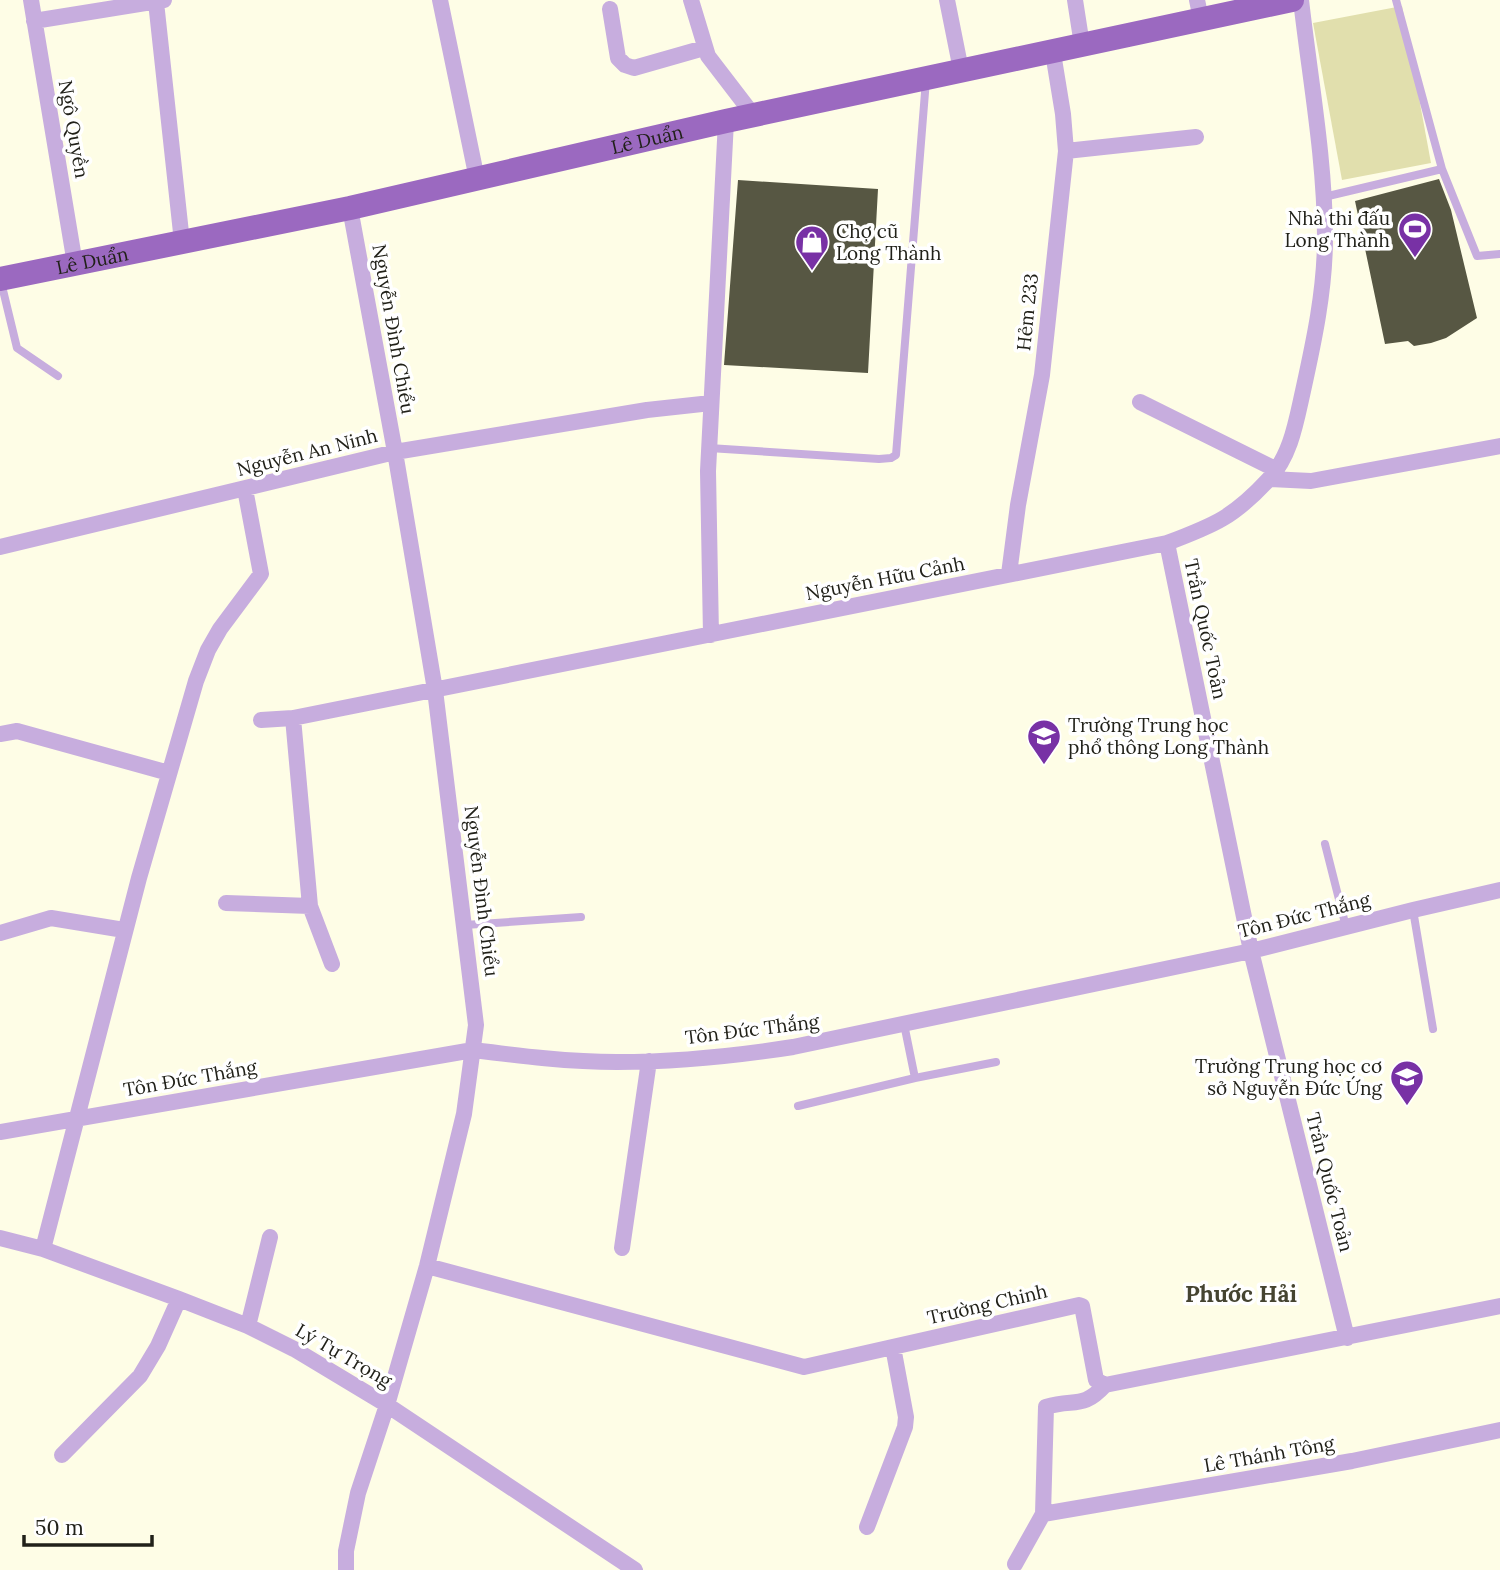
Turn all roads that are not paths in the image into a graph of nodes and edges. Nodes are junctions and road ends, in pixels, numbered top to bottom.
1 (31, 0) edge
2 (440, 0) edge
3 (691, 0) edge
4 (947, 0) edge
5 (1074, 0) edge
6 (1292, 0) edge
7 (1301, 0) edge
8 (1396, 0) edge
9 (160, 1) edge
10 (610, 9) dead end
11 (1199, 10) edge
12 (34, 21) junction
13 (1082, 45) junction
14 (704, 48) junction
15 (1053, 53) junction
16 (961, 70) junction
17 (926, 78) junction
18 (754, 116) junction
19 (726, 121) junction
20 (1196, 137) dead end
21 (1066, 151) junction
22 (1442, 169) junction
23 (477, 178) junction
24 (1324, 197) junction
25 (350, 208) junction
26 (182, 242) junction
27 (1500, 254) edge
28 (75, 264) junction
29 (0, 279) edge
30 (58, 376) dead end
31 (1140, 402) dead end
32 (711, 403) junction
33 (1500, 446) edge
34 (709, 448) junction
35 (395, 452) junction
36 (1273, 475) junction
37 (245, 489) junction
38 (1167, 543) junction
39 (0, 547) edge
40 (1009, 574) junction
41 (711, 635) junction
42 (435, 690) junction
43 (293, 718) junction
44 (261, 720) dead end
45 (0, 734) edge
46 (169, 773) junction
47 (1325, 844) dead end
48 (1500, 890) edge
49 (226, 903) dead end
50 (310, 906) junction
51 (1413, 910) junction
52 (581, 917) dead end
53 (465, 925) junction
54 (1346, 927) junction
55 (124, 930) junction
56 (0, 933) edge
57 (1251, 951) junction
58 (332, 964) dead end
59 (904, 1024) junction
60 (1433, 1029) dead end
61 (473, 1050) junction
62 (649, 1061) junction
63 (996, 1062) dead end
64 (915, 1078) junction
65 (798, 1107) dead end
66 (77, 1119) junction
67 (0, 1132) edge
68 (270, 1237) dead end
69 (0, 1238) edge
70 (622, 1248) dead end
71 (43, 1249) junction
72 (427, 1266) junction
73 (179, 1299) junction
74 (1500, 1306) edge
75 (248, 1326) junction
76 (1347, 1338) junction
77 (893, 1346) junction
78 (1105, 1385) junction
79 (387, 1405) junction
80 (1500, 1430) edge
81 (62, 1455) dead end
82 (1043, 1514) junction
83 (867, 1527) dead end
84 (1015, 1564) dead end
85 (346, 1570) edge
86 (635, 1570) edge

1 - 12 street, Ngô Quyền
2 - 23 street
3 - 14 street
4 - 16 street
5 - 13 street
6 - 11 main road, Lê Duẩn
7 - 24 street, Nguyễn Hữu Cảnh
8 - 22 lane
9 - 12 street
9 - 26 street
10 - 14 street
11 - 13 main road, Lê Duẩn
12 - 28 street, Ngô Quyền
13 - 15 main road, Lê Duẩn
14 - 18 street
15 - 16 main road, Lê Duẩn
15 - 21 street, Hẻm 233
16 - 17 main road, Lê Duẩn
17 - 18 main road, Lê Duẩn
17 - 34 lane
18 - 19 main road, Lê Duẩn
19 - 23 main road, Lê Duẩn
19 - 32 street
20 - 21 street
21 - 40 street, Hẻm 233
22 - 24 lane
22 - 27 lane
23 - 25 main road, Lê Duẩn
24 - 36 street, Nguyễn Hữu Cảnh
25 - 26 main road, Lê Duẩn
25 - 35 street, Nguyễn Đình Chiểu
26 - 28 main road, Lê Duẩn
28 - 29 main road, Lê Duẩn
29 - 30 lane
31 - 36 street
32 - 34 street
32 - 35 street, Nguyễn An Ninh
33 - 36 street
34 - 41 street
35 - 37 street, Nguyễn An Ninh
35 - 42 street, Nguyễn Đình Chiểu
36 - 38 street, Nguyễn Hữu Cảnh
37 - 39 street, Nguyễn An Ninh
37 - 46 street
38 - 40 street, Nguyễn Hữu Cảnh
38 - 57 street, Trần Quốc Toản
40 - 41 street, Nguyễn Hữu Cảnh
41 - 42 street, Nguyễn Hữu Cảnh
42 - 43 street, Nguyễn Hữu Cảnh
42 - 53 street, Nguyễn Đình Chiểu
43 - 44 street, Nguyễn Hữu Cảnh
43 - 50 street
45 - 46 street
46 - 55 street
47 - 54 lane
48 - 51 street, Tôn Đức Thắng
49 - 50 street
50 - 58 street
51 - 54 street, Tôn Đức Thắng
51 - 60 lane
52 - 53 lane
53 - 61 street, Nguyễn Đình Chiểu
54 - 57 street, Tôn Đức Thắng
55 - 56 street
55 - 66 street
57 - 59 street, Tôn Đức Thắng
57 - 76 street, Trần Quốc Toản
59 - 62 street, Tôn Đức Thắng
59 - 64 lane
61 - 62 street, Tôn Đức Thắng
61 - 66 street, Tôn Đức Thắng
61 - 72 street, Nguyễn Đình Chiểu
62 - 70 street
63 - 64 lane
64 - 65 lane
66 - 67 street, Tôn Đức Thắng
66 - 71 street
68 - 75 street
69 - 71 street, Lý Tự Trọng
71 - 73 street, Lý Tự Trọng
72 - 77 street, Trường Chinh
72 - 79 street, Nguyễn Đình Chiểu
73 - 75 street, Lý Tự Trọng
73 - 81 street
74 - 76 street
75 - 79 street, Lý Tự Trọng
76 - 78 street
77 - 78 street, Trường Chinh
77 - 83 street
78 - 82 street
79 - 85 street, Nguyễn Đình Chiểu
79 - 86 street, Lý Tự Trọng
80 - 82 street, Lê Thánh Tông
82 - 84 street

